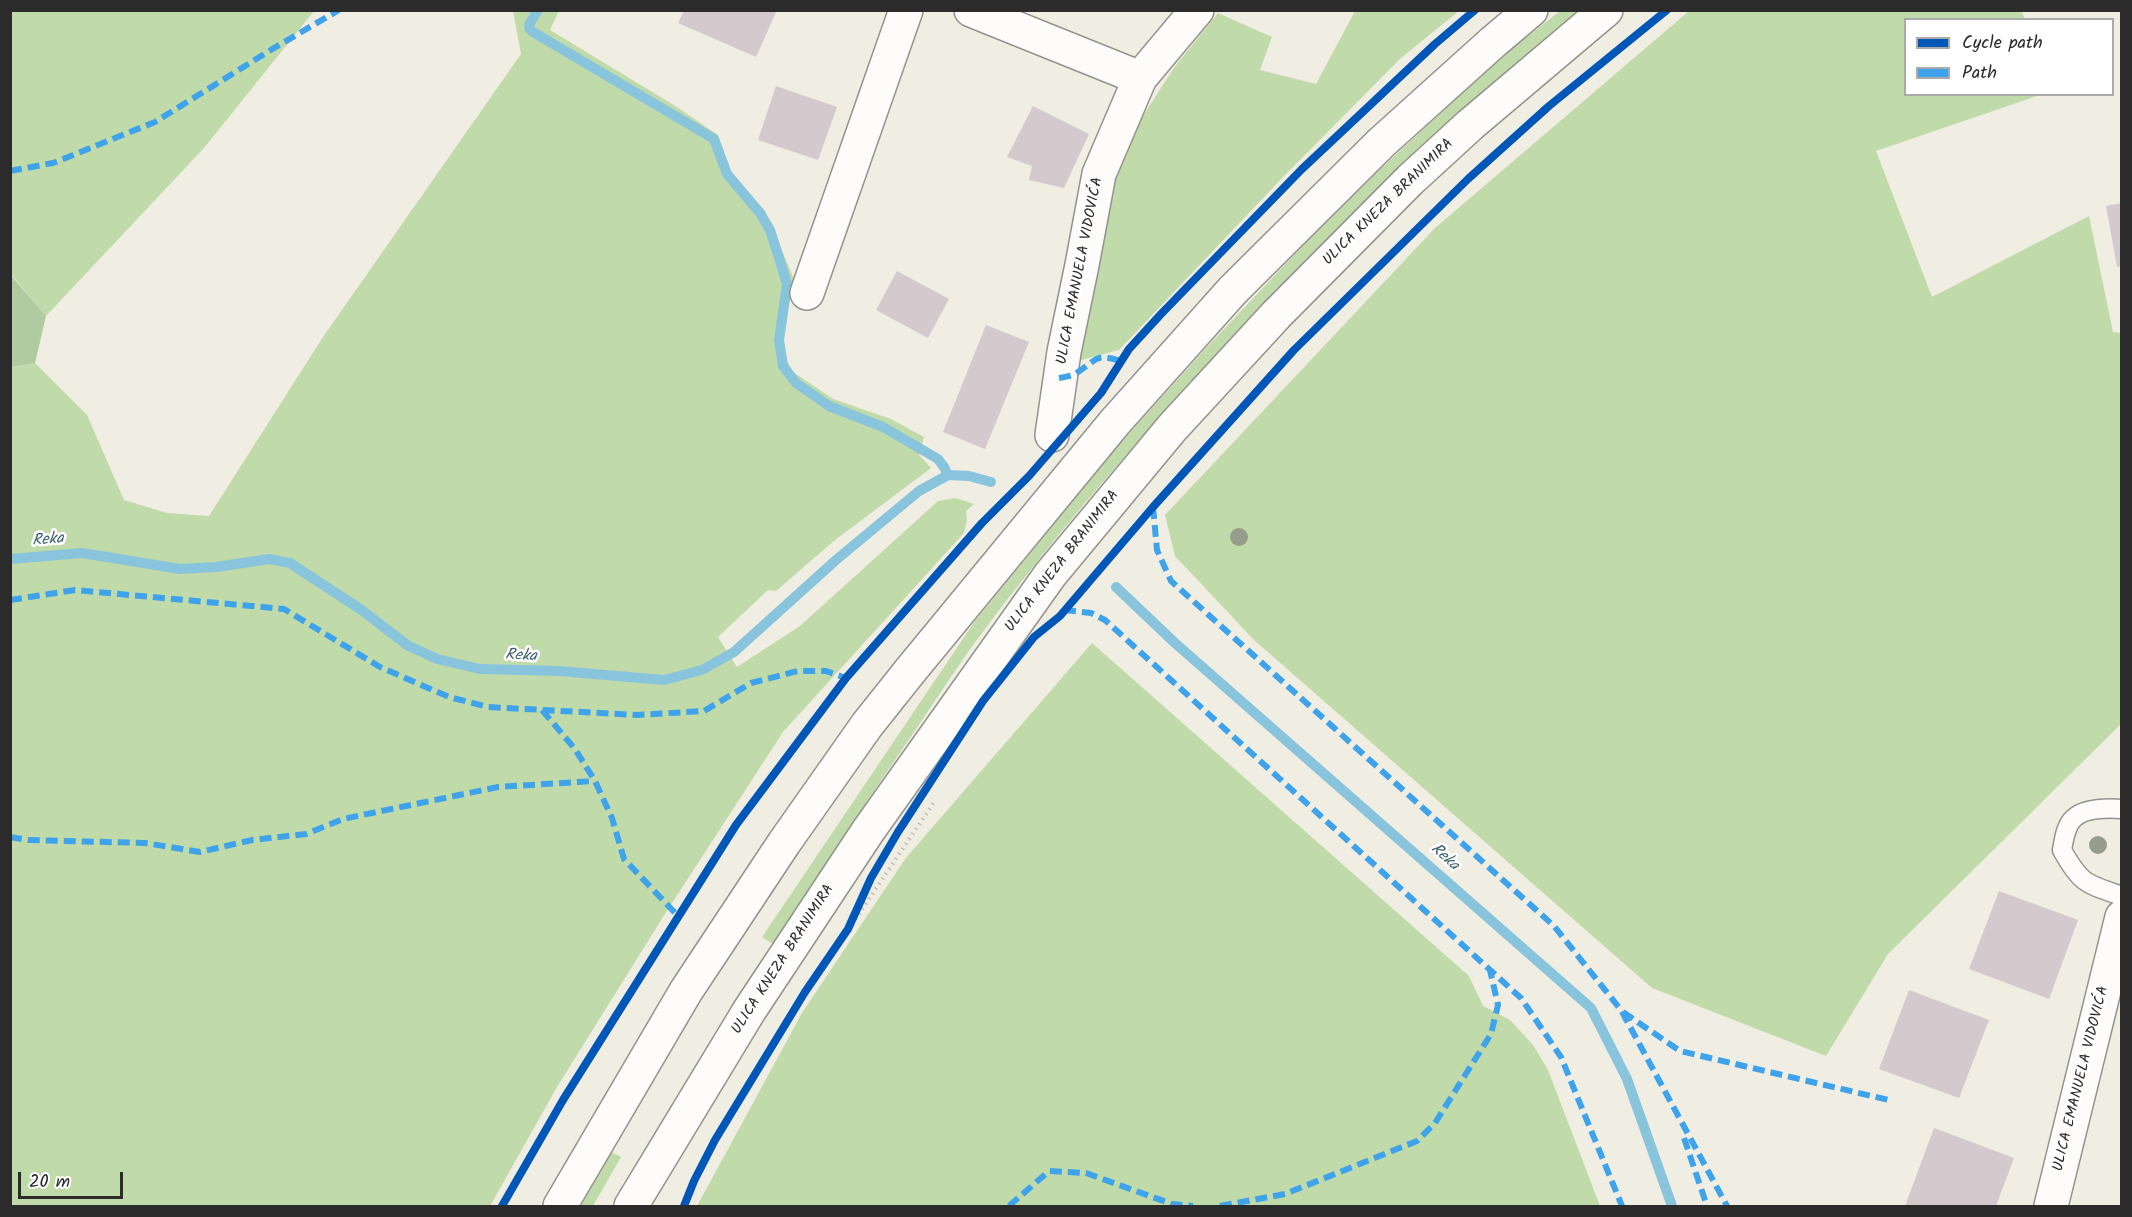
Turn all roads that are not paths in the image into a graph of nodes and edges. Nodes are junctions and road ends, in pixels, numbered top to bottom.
1 (906, 10) edge
2 (971, 10) edge
3 (1197, 10) edge
4 (1531, 10) edge
5 (1606, 10) edge
6 (1140, 78) junction
7 (807, 293) dead end
8 (1052, 435) dead end
9 (2121, 809) edge
10 (2121, 896) edge
11 (2121, 917) edge
12 (560, 1206) edge
13 (631, 1206) edge
14 (2051, 1206) edge

1 - 7 street
2 - 6 street
3 - 6 street, ULICA EMANUELA VIDOVIĆA
4 - 12 street
5 - 13 street, ULICA KNEZA BRANIMIRA
6 - 8 street, ULICA EMANUELA VIDOVIĆA
9 - 10 lane
11 - 14 street, ULICA EMANUELA VIDOVIĆA

